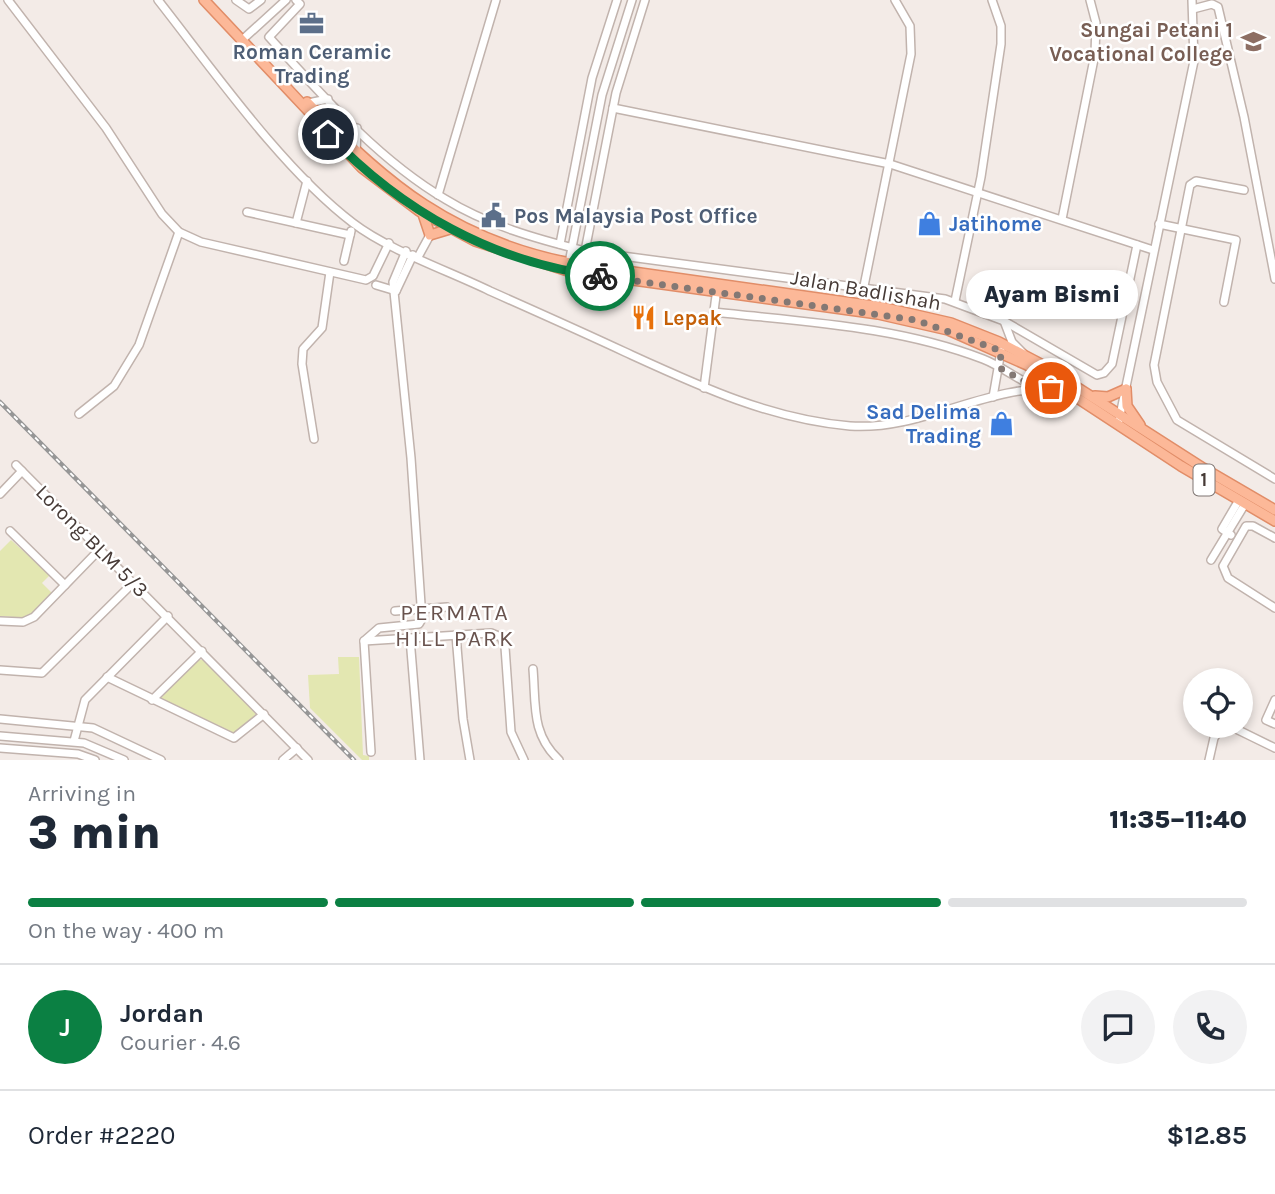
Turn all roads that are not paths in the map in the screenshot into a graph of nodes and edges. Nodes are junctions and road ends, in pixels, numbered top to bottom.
1 (8, 0) edge
2 (204, 0) edge
3 (212, 0) edge
4 (236, 0) edge
5 (261, 0) edge
6 (286, 0) edge
7 (496, 0) edge
8 (617, 0) edge
9 (632, 0) edge
10 (645, 0) edge
11 (895, 0) edge
12 (992, 0) edge
13 (1090, 0) edge
14 (1192, 0) edge
15 (163, 2) edge
16 (298, 2) edge
17 (1193, 9) junction
18 (263, 22) junction
19 (272, 31) junction
20 (243, 39) junction
21 (328, 99) junction
22 (308, 103) junction
23 (613, 108) junction
24 (357, 128) junction
25 (356, 153) junction
26 (890, 164) junction
27 (307, 181) junction
28 (1244, 190) dead end
29 (978, 192) junction
30 (438, 195) junction
31 (247, 212) dead end
32 (422, 213) junction
33 (1062, 219) junction
34 (296, 223) junction
35 (354, 224) junction
36 (1159, 225) junction
37 (450, 229) junction
38 (1181, 229) junction
39 (180, 232) junction
40 (350, 235) junction
41 (430, 235) junction
42 (389, 243) junction
43 (560, 244) junction
44 (1137, 245) junction
45 (573, 248) junction
46 (1153, 250) junction
47 (585, 251) junction
48 (412, 254) junction
49 (344, 261) dead end
50 (569, 267) junction
51 (330, 272) junction
52 (1275, 279) edge
53 (376, 285) dead end
54 (864, 286) junction
55 (718, 288) junction
56 (396, 290) junction
57 (955, 301) junction
58 (1224, 302) dead end
59 (714, 312) junction
60 (1004, 321) junction
61 (1001, 351) junction
62 (1025, 355) junction
63 (1000, 368) junction
64 (1035, 387) junction
65 (704, 388) junction
66 (1066, 389) junction
67 (1126, 389) junction
68 (1089, 394) junction
69 (993, 397) junction
70 (79, 414) dead end
71 (1119, 419) junction
72 (1149, 434) junction
73 (314, 439) dead end
74 (1275, 479) edge
75 (0, 494) edge
76 (1242, 502) junction
77 (1275, 510) edge
78 (1275, 521) edge
79 (10, 531) dead end
80 (1225, 531) junction
81 (1275, 538) edge
82 (1238, 539) junction
83 (100, 549) junction
84 (1211, 560) dead end
85 (133, 583) junction
86 (65, 584) junction
87 (447, 607) dead end
88 (1275, 608) edge
89 (422, 609) junction
90 (395, 611) dead end
91 (168, 616) junction
92 (0, 621) edge
93 (456, 635) junction
94 (410, 639) junction
95 (364, 641) junction
96 (202, 652) junction
97 (533, 669) dead end
98 (0, 670) edge
99 (107, 677) junction
100 (152, 700) junction
101 (1275, 700) edge
102 (264, 714) junction
103 (0, 719) edge
104 (1275, 724) edge
105 (76, 726) junction
106 (0, 736) edge
107 (1253, 737) edge
108 (1215, 738) edge
109 (74, 741) junction
110 (0, 748) edge
111 (297, 748) junction
112 (1275, 748) edge
113 (371, 751) dead end
114 (32, 756) edge
115 (1209, 757) edge
116 (95, 760) edge
117 (124, 760) edge
118 (162, 760) edge
119 (283, 760) edge
120 (308, 760) edge
121 (420, 760) edge
122 (470, 760) edge
123 (524, 760) edge
124 (559, 760) edge

1 - 39 street
2 - 20 main road, 1
3 - 20 main road, 1
4 - 5 street
6 - 18 street
7 - 30 street
8 - 43 street
9 - 45 street
10 - 23 street
11 - 26 street
12 - 29 street
13 - 33 street
14 - 17 street
15 - 27 street
16 - 19 street
17 - 36 street
17 - 52 street
18 - 19 street
18 - 20 street
19 - 21 street
20 - 22 main road, 1
20 - 32 main road, 1
21 - 22 street
21 - 24 street
22 - 25 main road, 1
23 - 26 street
23 - 47 street
24 - 25 street
24 - 30 street
25 - 50 main road, 1
26 - 29 street
26 - 54 street
27 - 34 street
27 - 35 street
28 - 38 street
29 - 33 street
29 - 57 street
30 - 43 street
31 - 34 street
32 - 37 main road, 1
32 - 41 main road
33 - 44 street
34 - 40 street
35 - 40 street
35 - 42 street
36 - 38 street
36 - 46 street
37 - 41 main road
37 - 50 main road, 1
38 - 58 street
38 - 74 street
39 - 51 street
39 - 70 street
40 - 49 street
41 - 48 street
42 - 48 street
42 - 51 street
43 - 45 street
44 - 46 street
44 - 60 street
45 - 47 street
45 - 50 street
46 - 67 street
47 - 54 street
48 - 56 street
48 - 65 street
50 - 55 main road, Jalan Badlishah / 1
51 - 73 street
53 - 56 street
54 - 57 street
55 - 59 street
55 - 61 main road, Jalan Badlishah / 1
55 - 62 main road, Jalan Badlishah / 1
56 - 89 street
57 - 60 street
59 - 63 street
59 - 65 street
60 - 62 street
61 - 63 street
61 - 66 main road, Jalan Badlishah / 1
62 - 68 main road, Jalan Badlishah / 1
63 - 64 street
63 - 69 street
64 - 66 street
64 - 69 street
65 - 69 street
66 - 71 main road, Jalan Badlishah / 1
67 - 68 main road
67 - 71 street
67 - 72 main road
68 - 71 main road, Jalan Badlishah / 1
71 - 72 main road, Jalan Badlishah / 1
71 - 76 main road, Jalan Badlishah / 1
72 - 77 main road, Jalan Badlishah / 1
75 - 83 street, Lorong BLM 5/3
76 - 78 main road, Jalan Badlishah / 1
76 - 80 street
79 - 86 street
80 - 82 street
80 - 84 street
81 - 82 street
82 - 88 street
83 - 85 street, Lorong BLM 5/3
83 - 86 street
85 - 91 street, Lorong BLM 5/3
85 - 98 street
86 - 92 street
87 - 89 street
89 - 90 street
89 - 95 street
91 - 96 street, Lorong BLM 5/3
91 - 99 street
93 - 94 street
93 - 122 street
93 - 123 street
94 - 95 street
94 - 121 street
95 - 113 street
96 - 100 street
96 - 102 street, Lorong BLM 5/3
97 - 124 street
99 - 100 street
99 - 105 street
100 - 102 street
101 - 104 street
102 - 111 street, Lorong BLM 5/3
103 - 105 street
105 - 109 street
105 - 118 street
106 - 109 street
107 - 112 street
108 - 115 street
109 - 117 street
110 - 114 street
111 - 119 street
111 - 120 street, Lorong BLM 5/3
114 - 116 street

